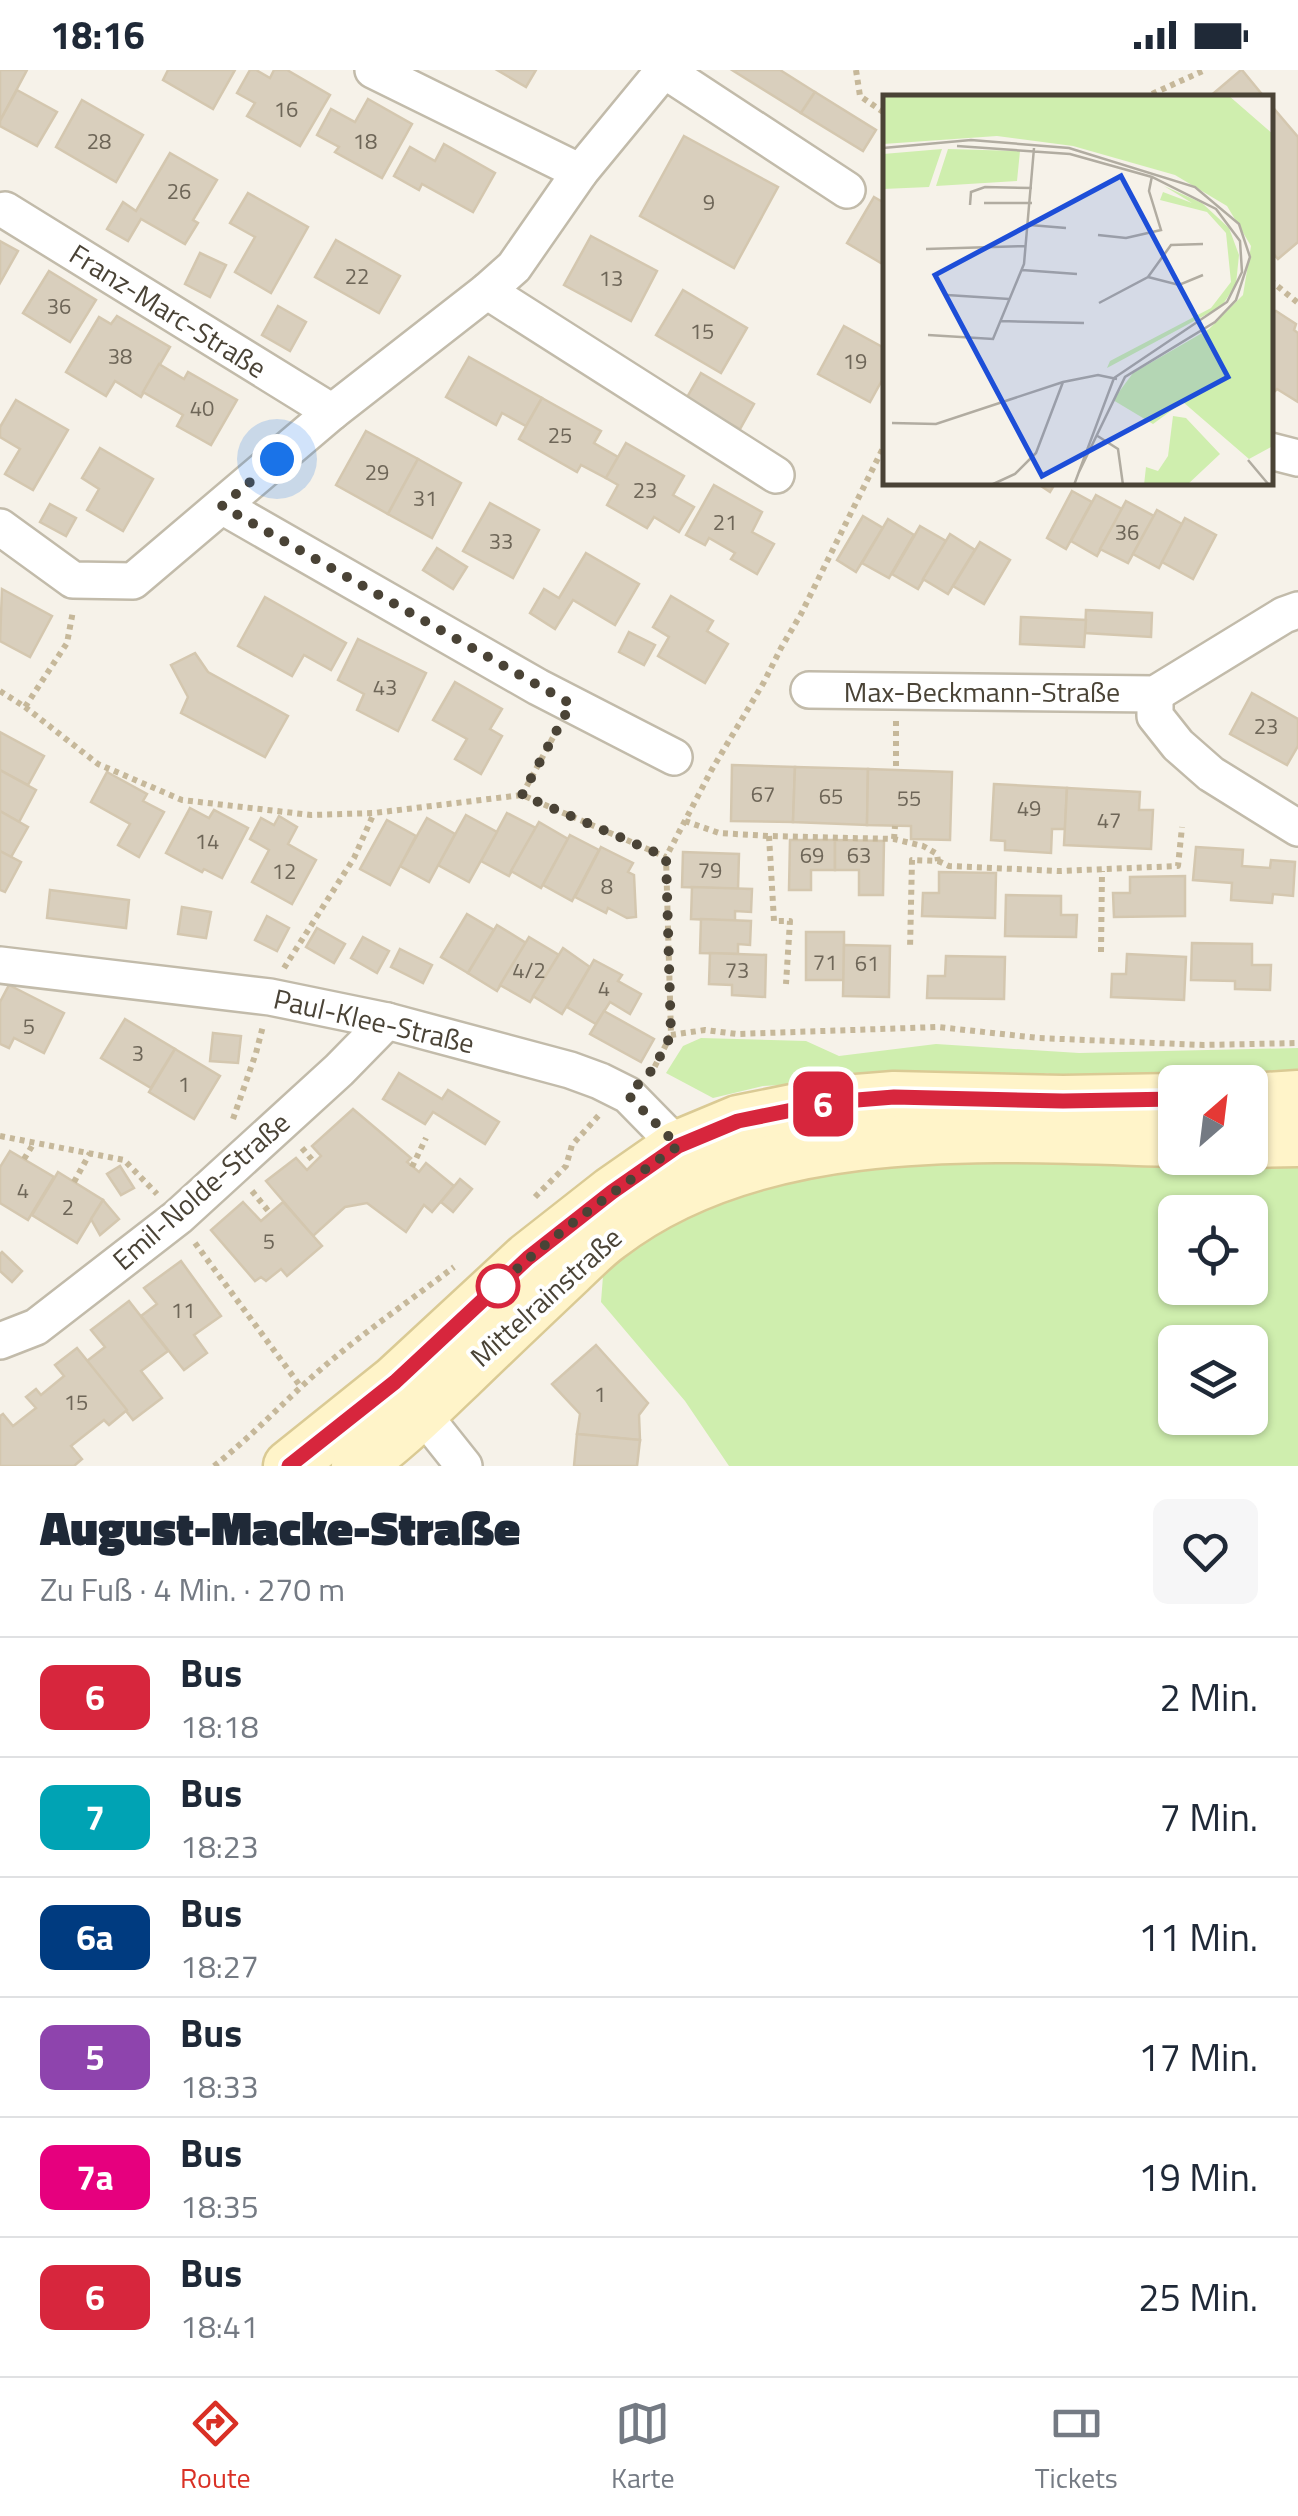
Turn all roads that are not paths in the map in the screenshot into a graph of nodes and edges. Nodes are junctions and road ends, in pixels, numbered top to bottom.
1 (373, 70) edge
2 (580, 172) junction
3 (847, 190) dead end
4 (5, 210) dead end
5 (487, 291) junction
6 (332, 412) junction
7 (1273, 452) edge
8 (1298, 458) edge
9 (776, 476) dead end
10 (222, 506) junction
11 (0, 527) edge
12 (1298, 610) edge
13 (809, 690) dead end
14 (1155, 694) junction
15 (674, 757) dead end
16 (1298, 828) edge
17 (0, 965) edge
18 (387, 1021) junction
19 (1298, 1096) edge
20 (1268, 1097) edge
21 (1158, 1100) edge
22 (1298, 1140) edge
23 (1158, 1141) edge
24 (1268, 1141) edge
25 (688, 1165) junction
26 (0, 1342) edge
27 (409, 1397) junction
28 (289, 1466) edge
29 (357, 1466) edge
30 (464, 1466) edge

1 - 2 street
2 - 3 street
2 - 5 street
4 - 6 street, Franz-Marc-Straße
5 - 6 street
5 - 9 street
6 - 10 street
7 - 8 street
10 - 11 street
10 - 15 street
12 - 14 street, Max-Beckmann-Straße
13 - 14 street, Max-Beckmann-Straße
14 - 16 street, Max-Beckmann-Straße
17 - 18 street, Paul-Klee-Straße
18 - 25 street, Paul-Klee-Straße
18 - 26 street, Emil-Nolde-Straße
19 - 20 street
21 - 25 street, Mittelrainstraße
22 - 24 street
23 - 25 street, Mittelrainstraße
25 - 27 street, Mittelrainstraße
27 - 28 street, Mittelrainstraße
27 - 29 street, Mittelrainstraße
27 - 30 street

